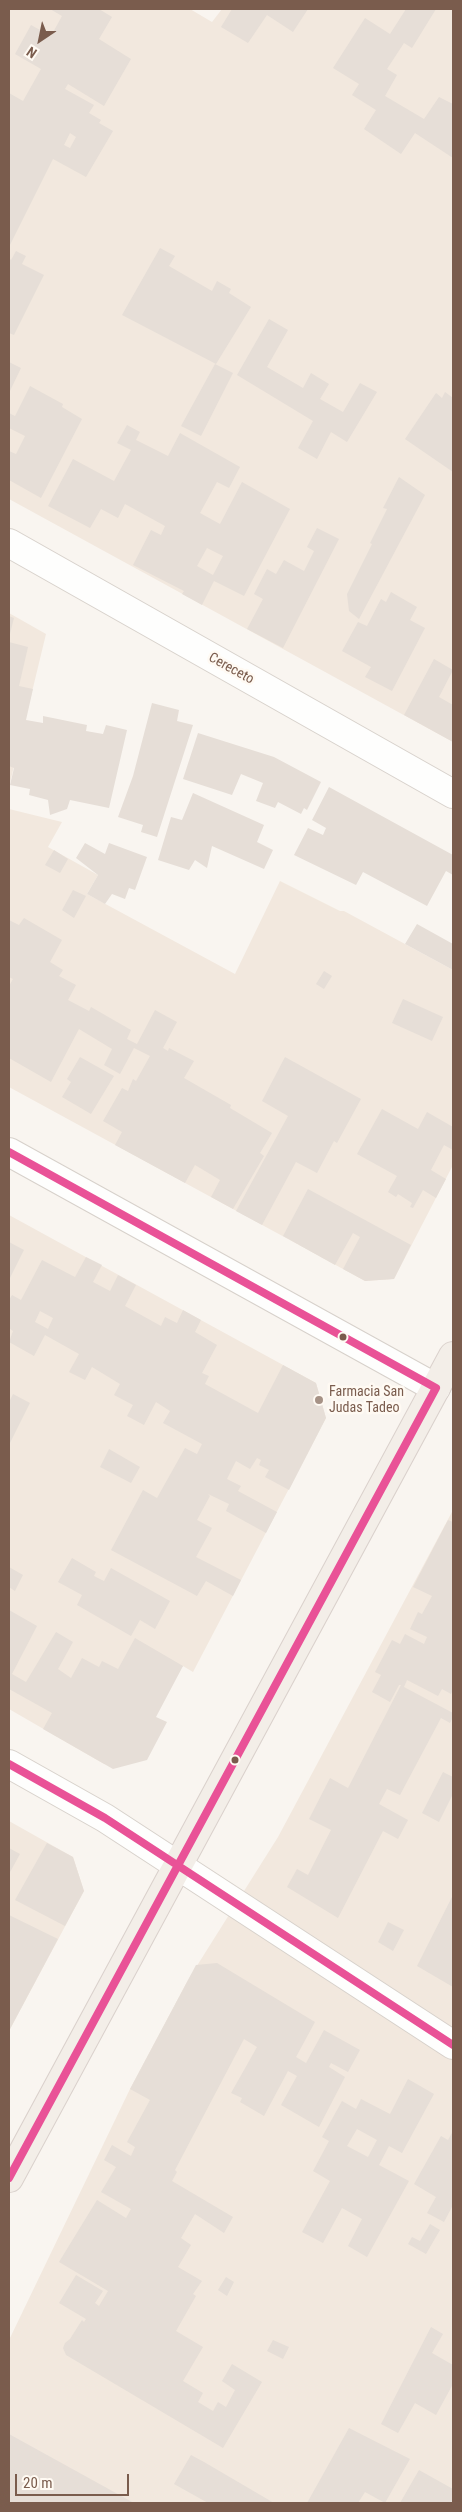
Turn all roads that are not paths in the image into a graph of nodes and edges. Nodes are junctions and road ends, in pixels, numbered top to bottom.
1 (9, 543) edge
2 (453, 794) edge
3 (9, 1152) edge
4 (453, 1356) edge
5 (445, 1393) edge
6 (9, 1764) edge
7 (177, 1866) junction
8 (453, 2045) edge
9 (9, 2178) edge

1 - 2 street, Cereceto
3 - 5 street
4 - 5 main road
5 - 7 main road
6 - 7 street
7 - 8 street
7 - 9 main road

